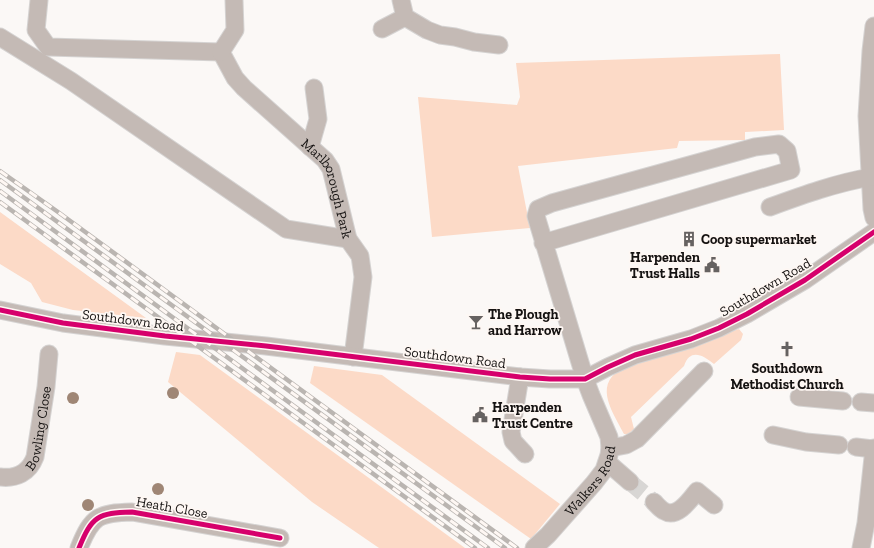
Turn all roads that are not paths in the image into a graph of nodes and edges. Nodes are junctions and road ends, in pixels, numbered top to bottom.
1 (39, 0) edge
2 (234, 0) edge
3 (401, 0) edge
4 (405, 17) junction
5 (874, 26) edge
6 (382, 29) dead end
7 (0, 37) edge
8 (499, 45) dead end
9 (221, 52) junction
10 (314, 88) dead end
11 (310, 147) junction
12 (871, 177) junction
13 (770, 207) dead end
14 (874, 218) edge
15 (874, 232) edge
16 (348, 239) junction
17 (543, 243) junction
18 (0, 310) edge
19 (49, 354) dead end
20 (353, 356) junction
21 (704, 371) dead end
22 (520, 377) junction
23 (585, 378) junction
24 (799, 397) dead end
25 (843, 401) dead end
26 (773, 436) dead end
27 (839, 445) dead end
28 (856, 448) dead end
29 (874, 449) edge
30 (525, 454) dead end
31 (609, 455) junction
32 (0, 477) edge
33 (630, 482) tunnel mouth
34 (654, 502) tunnel mouth
35 (714, 505) dead end
36 (870, 523) edge
37 (280, 538) dead end
38 (79, 548) edge
39 (534, 548) edge
40 (861, 548) edge

1 - 9 street
2 - 9 street
3 - 4 street
4 - 6 street
4 - 8 street
5 - 12 street
7 - 16 street
9 - 11 street, Marlborough Park
10 - 11 street
11 - 16 street, Marlborough Park
12 - 13 street
12 - 14 street
15 - 23 street, Southdown Road
16 - 20 street, Marlborough Park
17 - 17 street, Walkers Road
17 - 23 street, Walkers Road
18 - 20 street, Southdown Road
19 - 32 street, Bowling Close
20 - 22 street, Southdown Road
21 - 31 street
22 - 23 street, Southdown Road
22 - 30 street
23 - 31 street, Walkers Road
24 - 25 street
26 - 27 street
28 - 29 street
29 - 36 street
31 - 33 street
31 - 39 street, Walkers Road
34 - 35 street
36 - 40 street
37 - 38 street, Heath Close

